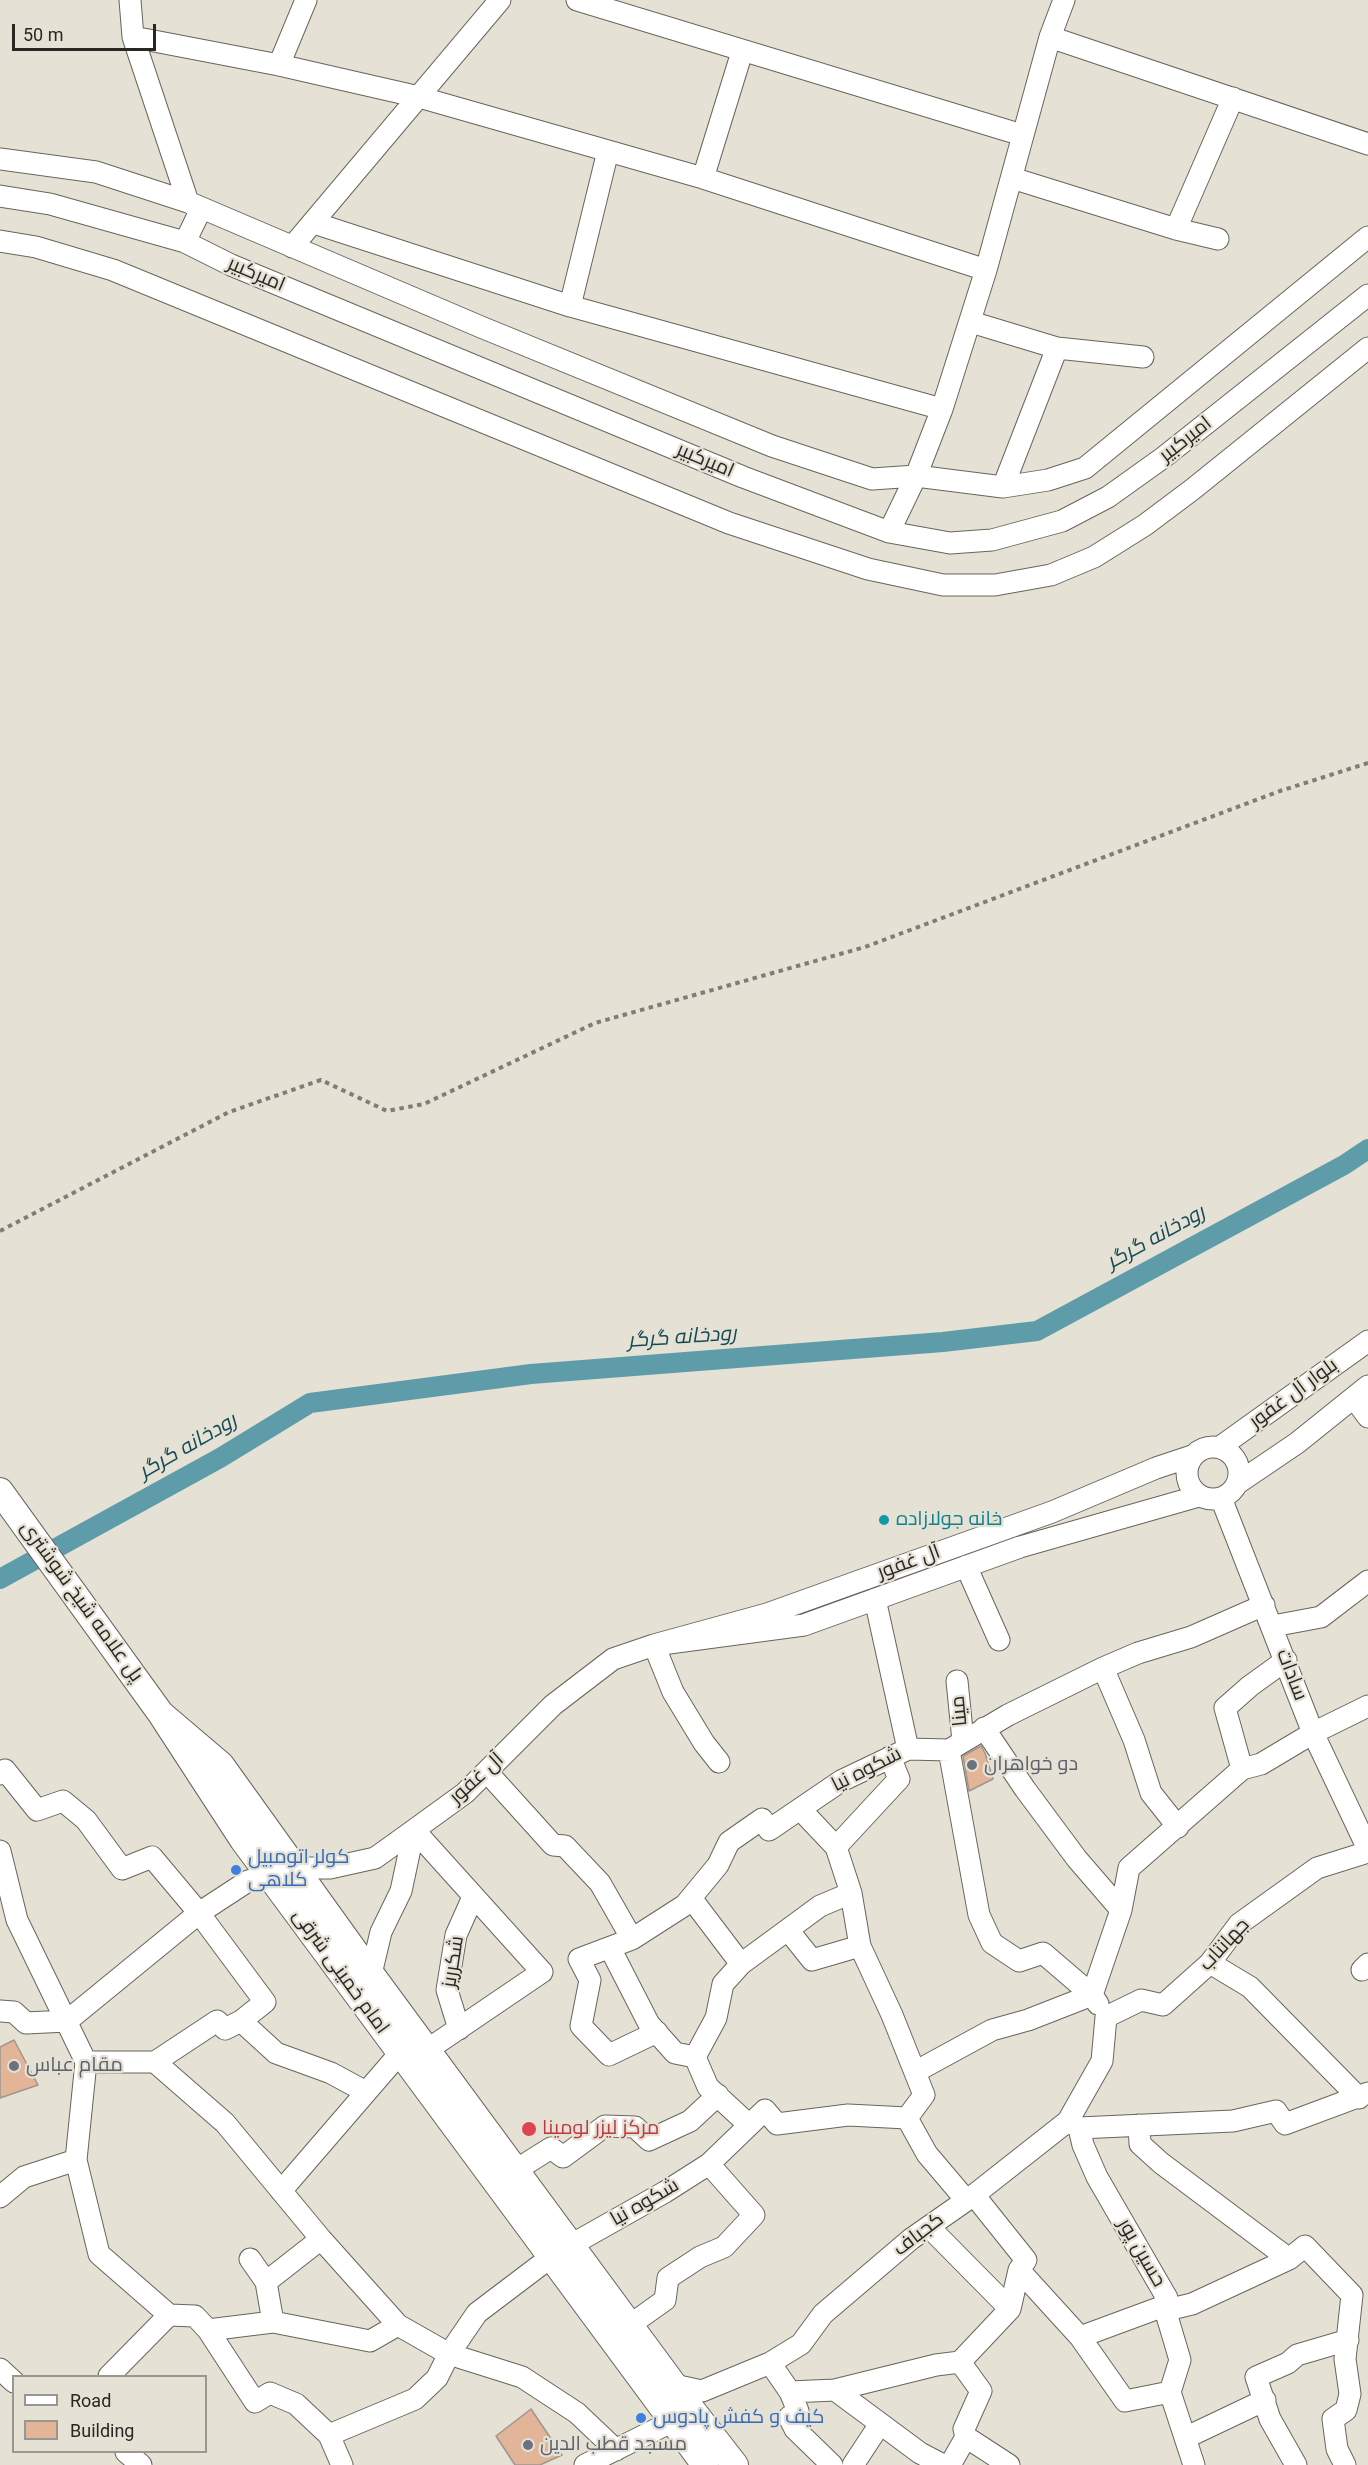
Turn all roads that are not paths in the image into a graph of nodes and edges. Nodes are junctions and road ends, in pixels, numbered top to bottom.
1 (130, 0) edge
2 (143, 0) edge
3 (306, 0) edge
4 (500, 0) edge
5 (577, 0) edge
6 (1064, 0) edge
7 (133, 29) junction
8 (1050, 37) junction
9 (742, 52) junction
10 (279, 65) junction
11 (419, 97) junction
12 (1233, 98) junction
13 (1022, 135) junction
14 (1368, 144) edge
15 (608, 151) junction
16 (0, 159) edge
17 (703, 178) junction
18 (1012, 178) junction
19 (0, 196) edge
20 (195, 206) junction
21 (314, 223) junction
22 (1176, 229) junction
23 (1368, 237) edge
24 (1218, 239) dead end
25 (0, 241) edge
26 (185, 243) junction
27 (292, 247) junction
28 (986, 270) junction
29 (1368, 295) edge
30 (570, 306) junction
31 (971, 322) junction
32 (1057, 348) junction
33 (1368, 348) edge
34 (1143, 357) dead end
35 (942, 409) junction
36 (916, 476) junction
37 (1003, 487) junction
38 (889, 532) junction
39 (1368, 1341) edge
40 (1361, 1392) edge
41 (1368, 1417) edge
42 (1220, 1447) junction
43 (1192, 1456) junction
44 (1238, 1484) junction
45 (0, 1491) edge
46 (1199, 1496) junction
47 (1221, 1498) junction
48 (966, 1566) junction
49 (1368, 1581) edge
50 (875, 1599) junction
51 (1264, 1605) junction
52 (1273, 1626) junction
53 (999, 1640) dead end
54 (654, 1645) junction
55 (1286, 1660) junction
56 (1103, 1668) junction
57 (957, 1681) dead end
58 (1368, 1706) edge
59 (161, 1714) junction
60 (984, 1728) junction
61 (1313, 1733) junction
62 (956, 1745) junction
63 (899, 1753) junction
64 (719, 1761) dead end
65 (1242, 1769) junction
66 (487, 1772) junction
67 (0, 1774) edge
68 (800, 1809) junction
69 (1178, 1827) junction
70 (414, 1830) junction
71 (836, 1847) junction
72 (1368, 1850) edge
73 (0, 1851) edge
74 (294, 1868) junction
75 (269, 1875) junction
76 (851, 1893) junction
77 (473, 1897) junction
78 (691, 1898) junction
79 (1121, 1910) junction
80 (199, 1913) junction
81 (788, 1930) junction
82 (632, 1939) junction
83 (861, 1946) junction
84 (610, 1948) junction
85 (1210, 1963) junction
86 (741, 1964) junction
87 (371, 1974) junction
88 (1092, 1995) junction
89 (0, 2011) edge
90 (1106, 2017) junction
91 (67, 2021) junction
92 (241, 2021) junction
93 (459, 2029) junction
94 (657, 2032) junction
95 (427, 2050) junction
96 (400, 2053) junction
97 (695, 2057) junction
98 (86, 2062) junction
99 (156, 2062) junction
100 (915, 2072) junction
101 (366, 2092) junction
102 (1364, 2095) edge
103 (718, 2096) junction
104 (907, 2118) junction
105 (1074, 2124) junction
106 (749, 2125) junction
107 (1139, 2125) junction
108 (76, 2160) junction
109 (709, 2164) junction
110 (516, 2170) junction
111 (281, 2191) junction
112 (0, 2197) edge
113 (970, 2198) junction
114 (929, 2227) junction
115 (321, 2239) junction
116 (561, 2251) junction
117 (250, 2259) dead end
118 (1289, 2259) junction
119 (1019, 2270) junction
120 (266, 2282) junction
121 (1360, 2292) edge
122 (1164, 2306) junction
123 (1010, 2309) junction
124 (169, 2315) junction
125 (273, 2322) junction
126 (398, 2325) junction
127 (630, 2325) junction
128 (208, 2330) junction
129 (1080, 2337) junction
130 (1348, 2340) junction
131 (449, 2354) junction
132 (960, 2362) junction
133 (770, 2363) junction
134 (0, 2369) edge
135 (110, 2375) edge
136 (12, 2380) edge
137 (674, 2385) junction
138 (835, 2390) junction
139 (790, 2392) junction
140 (1170, 2392) junction
141 (1265, 2400) junction
142 (683, 2416) junction
143 (880, 2424) junction
144 (329, 2435) junction
145 (966, 2437) junction
146 (1185, 2438) junction
147 (616, 2450) junction
148 (128, 2453) edge
149 (141, 2465) edge
150 (342, 2465) edge
151 (585, 2465) edge
152 (705, 2465) edge
153 (735, 2465) edge
154 (832, 2465) edge
155 (853, 2465) edge
156 (943, 2465) edge
157 (950, 2465) edge
158 (1009, 2465) edge
159 (1194, 2465) edge
160 (1296, 2465) edge
161 (1345, 2465) edge

1 - 7 street
2 - 7 street
3 - 10 street
4 - 11 street
5 - 9 street
6 - 8 street
7 - 10 street
7 - 20 street
8 - 12 street
8 - 13 street
9 - 13 street
9 - 17 street
10 - 11 street
11 - 15 street
11 - 21 street
12 - 14 street
12 - 22 street
13 - 18 street
15 - 17 street
15 - 30 street
16 - 20 street
17 - 28 street
18 - 22 street
18 - 28 street
19 - 26 street, امیرکبیر
20 - 26 street
20 - 27 street
21 - 27 street
21 - 30 street
22 - 24 street
23 - 37 street
25 - 33 street
26 - 38 street, امیرکبیر
27 - 36 street
28 - 31 street
29 - 38 street, امیرکبیر
30 - 35 street
31 - 32 street
31 - 35 street
32 - 34 street
32 - 37 street
35 - 36 street
36 - 37 street
36 - 38 street
39 - 42 street, بلوار آل غفور
40 - 41 street
40 - 44 street, بلوار آل غفور
42 - 43 street
42 - 44 street
43 - 46 street
43 - 54 street, آل غفور
44 - 47 street
45 - 59 main road, پل علامه شیخ شوشتری
46 - 47 street
46 - 48 street, آل غفور
47 - 51 street, سادات
48 - 50 street, آل غفور
48 - 53 street
49 - 52 street
50 - 54 street, آل غفور
50 - 63 street
51 - 52 street, سادات
51 - 56 street
52 - 55 street, سادات
54 - 64 street
54 - 66 street, آل غفور
55 - 61 street, سادات
55 - 65 street
56 - 60 street
56 - 69 street
57 - 62 street, مینا
58 - 61 street
59 - 74 main road, امام خمینی شرقی
59 - 75 main road, امام خمینی شرقی
60 - 62 street
60 - 79 street
61 - 65 street
61 - 72 street, سادات
62 - 63 street, شکوه نیا
62 - 88 street, مینا
63 - 68 street, شکوه نیا
63 - 71 street
65 - 69 street
66 - 70 street, آل غفور
66 - 82 street
67 - 80 street
68 - 71 street
68 - 78 street, شکوه نیا
69 - 79 street
70 - 74 street, آل غفور
70 - 77 street
70 - 87 street
71 - 76 street
72 - 85 street, جهانتاب
73 - 91 street
74 - 75 street, آل غفور
74 - 87 main road, امام خمینی شرقی
75 - 80 street
75 - 96 main road, امام خمینی شرقی
76 - 81 street
76 - 83 street
77 - 93 street, شکرریز
77 - 93 street
78 - 82 street, شکوه نیا
78 - 86 street
79 - 88 street
80 - 91 street
80 - 92 street
81 - 83 street
81 - 86 street
82 - 84 street, شکوه نیا
83 - 100 street
84 - 94 street
84 - 94 street, شکوه نیا
85 - 90 street, جهانتاب
85 - 102 street
86 - 97 street
87 - 95 main road, امام خمینی شرقی
88 - 90 street
88 - 100 street
89 - 91 street
90 - 105 street, کجباف
91 - 98 street
92 - 99 street
92 - 101 street
93 - 95 street
94 - 97 street
95 - 110 main road, امام خمینی شرقی
96 - 101 street
96 - 116 main road, امام خمینی شرقی
97 - 103 street
98 - 99 street
98 - 108 street
99 - 111 street
100 - 104 street
101 - 111 street
102 - 107 street
103 - 106 street
103 - 110 street
104 - 106 street, شکوه نیا
104 - 113 street
105 - 107 street
105 - 113 street, کجباف
105 - 122 street, حسین پور
106 - 109 street, شکوه نیا
107 - 118 street
108 - 112 street
108 - 124 street
109 - 116 street, شکوه نیا
109 - 127 street
110 - 116 main road, امام خمینی شرقی
111 - 115 street
113 - 114 street, کجباف
113 - 119 street
114 - 123 street
114 - 133 street, کجباف
115 - 120 street
115 - 126 street
116 - 127 main road, امام خمینی شرقی
116 - 131 street, شکوه نیا
116 - 142 main road, امام خمینی شرقی
117 - 120 street
118 - 121 street
118 - 122 street
119 - 123 street
119 - 129 street
120 - 125 street
121 - 130 street
122 - 129 street
122 - 140 street, حسین پور
123 - 132 street
124 - 128 street
124 - 135 street
125 - 126 street
125 - 128 street
126 - 131 street
127 - 137 main road, امام خمینی شرقی
128 - 144 street
129 - 140 street
130 - 141 street
130 - 161 street
131 - 144 street, شکوه نیا
131 - 147 street
132 - 138 street
132 - 145 street
133 - 137 street, کجباف
133 - 139 street
134 - 136 street
137 - 142 main road, امام خمینی شرقی
138 - 139 street
138 - 143 street
139 - 154 street
140 - 146 street
141 - 146 street
141 - 160 street
142 - 147 street
142 - 152 main road, امام خمینی شرقی
142 - 153 main road, امام خمینی شرقی
143 - 155 street
143 - 156 street
144 - 150 street
145 - 157 street
145 - 158 street
146 - 159 street
147 - 151 street
148 - 149 street

